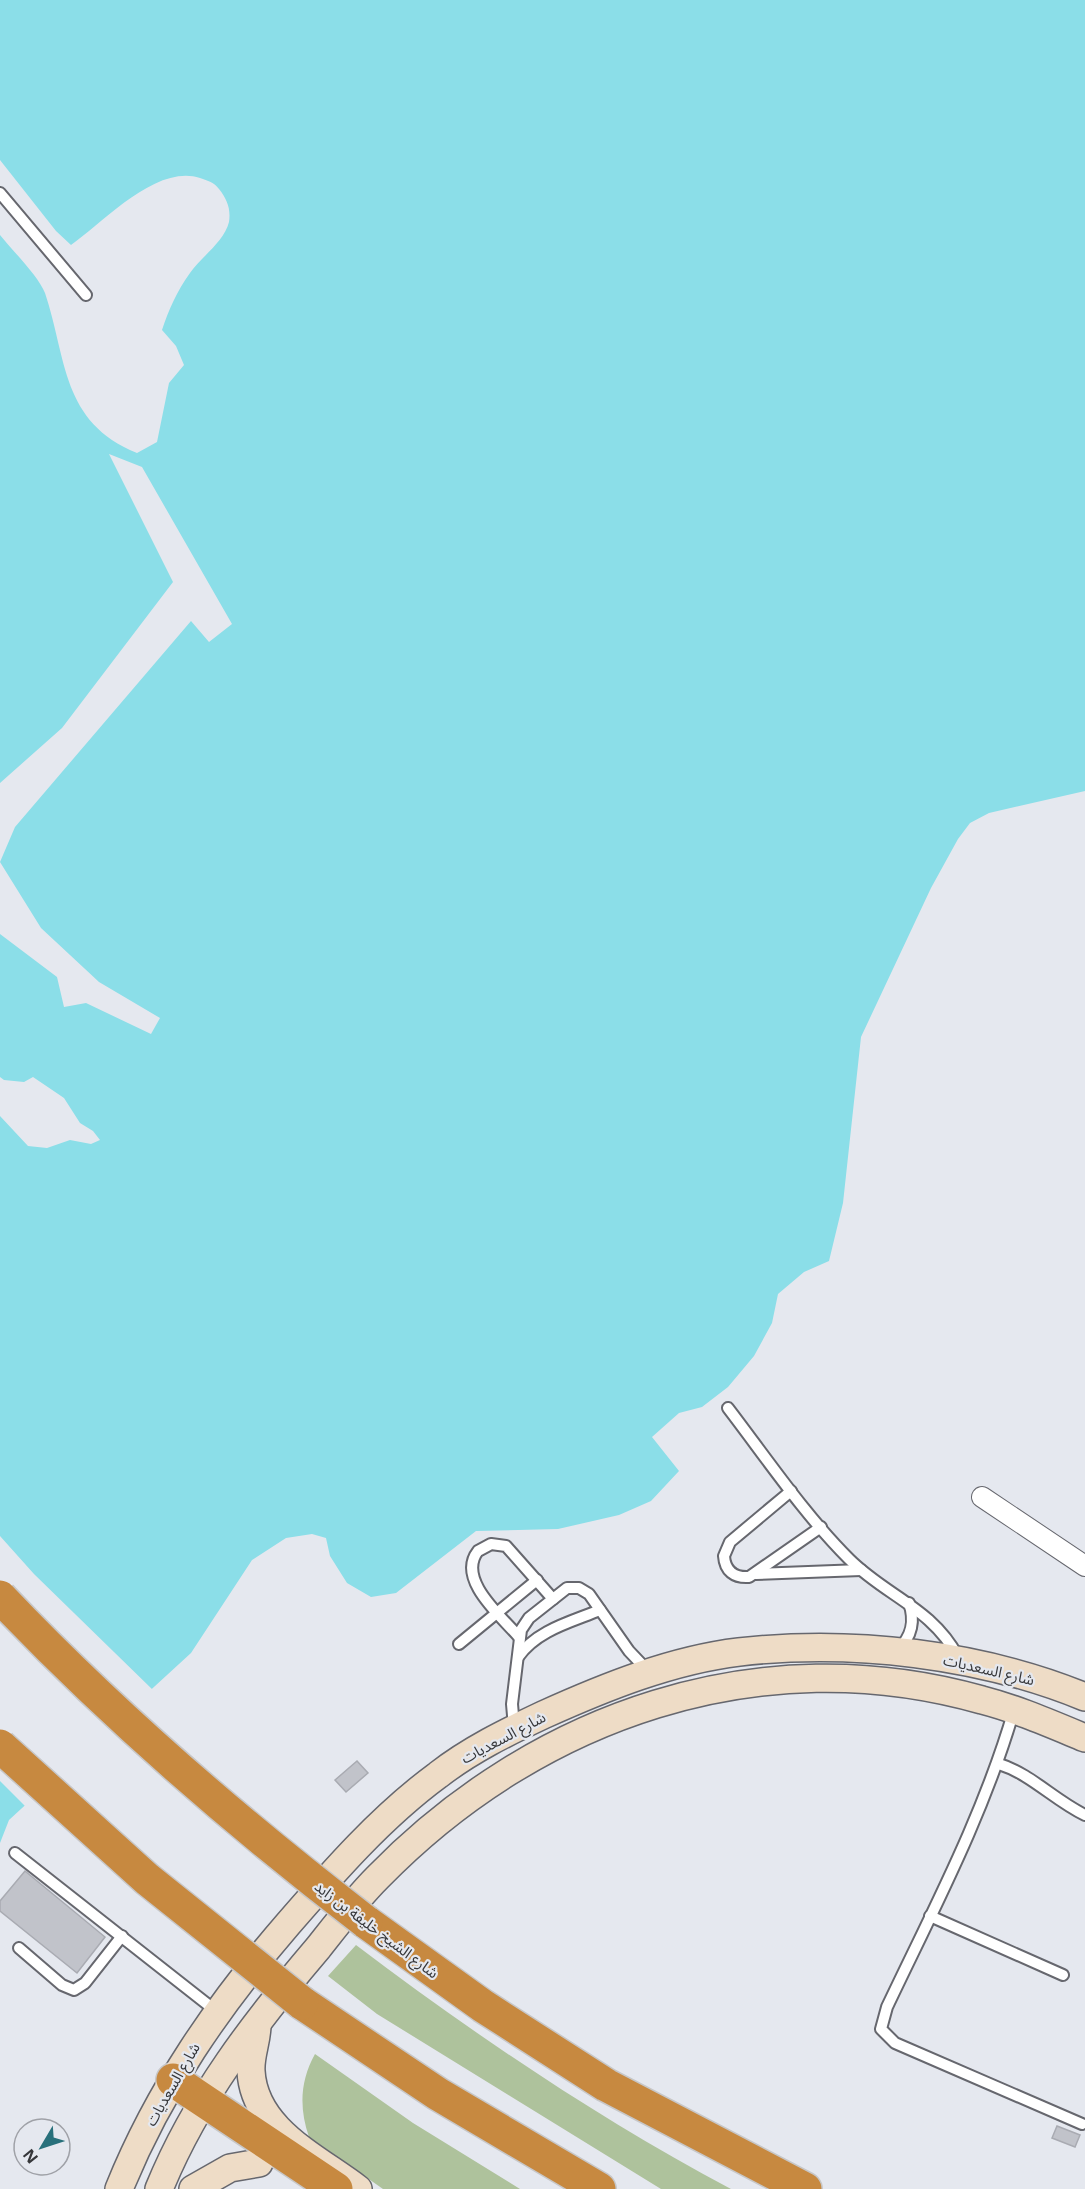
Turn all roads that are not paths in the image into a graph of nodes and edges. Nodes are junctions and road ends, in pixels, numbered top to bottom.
1 (0, 193) edge
2 (86, 295) dead end
3 (728, 1408) dead end
4 (791, 1491) junction
5 (982, 1497) dead end
6 (822, 1527) junction
7 (1085, 1566) edge
8 (861, 1570) junction
9 (755, 1574) junction
10 (537, 1580) junction
11 (0, 1597) edge
12 (553, 1599) junction
13 (909, 1603) junction
14 (600, 1610) junction
15 (498, 1612) junction
16 (519, 1637) junction
17 (459, 1644) dead end
18 (893, 1652) junction
19 (518, 1657) junction
20 (959, 1660) junction
21 (650, 1673) junction
22 (1085, 1697) edge
23 (1014, 1710) junction
24 (514, 1728) junction
25 (1085, 1738) edge
26 (0, 1746) edge
27 (999, 1764) junction
28 (1085, 1815) edge
29 (15, 1853) dead end
30 (930, 1916) junction
31 (122, 1936) junction
32 (19, 1948) dead end
33 (246, 1972) junction
34 (1063, 1975) dead end
35 (216, 2011) junction
36 (257, 2020) junction
37 (183, 2101) junction
38 (1082, 2124) dead end
39 (260, 2163) junction
40 (119, 2189) edge
41 (141, 2189) edge
42 (159, 2189) edge
43 (193, 2189) edge
44 (301, 2189) edge
45 (336, 2189) edge
46 (358, 2189) edge
47 (598, 2189) edge
48 (805, 2189) edge

1 - 2 lane
3 - 4 lane
4 - 6 lane
4 - 9 lane
5 - 7 street
6 - 8 lane
6 - 9 lane
8 - 9 lane
8 - 13 lane
10 - 12 lane
10 - 15 lane
10 - 15 lane
11 - 48 highway, شارع الشيخ خليفة بن زايد, bridge
12 - 14 lane
12 - 16 lane
13 - 18 lane
13 - 20 lane
14 - 19 lane
14 - 21 lane
15 - 16 lane
15 - 17 lane
16 - 19 lane
18 - 20 street, شارع السعديات
18 - 21 street, شارع السعديات
19 - 24 lane
20 - 22 street, شارع السعديات
21 - 24 street, شارع السعديات
23 - 25 street, شارع السعديات
23 - 27 lane
23 - 36 street, شارع السعديات
24 - 33 street, شارع السعديات
26 - 47 highway, bridge
27 - 28 lane
27 - 30 lane
29 - 31 lane
30 - 34 lane
30 - 38 lane
31 - 32 lane
31 - 35 lane
33 - 35 street, شارع السعديات
33 - 37 street
35 - 37 street, شارع السعديات
36 - 37 street, شارع السعديات
36 - 46 street
37 - 39 highway
37 - 40 street, شارع السعديات
37 - 41 street
37 - 42 street, شارع السعديات
37 - 45 highway
39 - 43 street
39 - 44 highway

